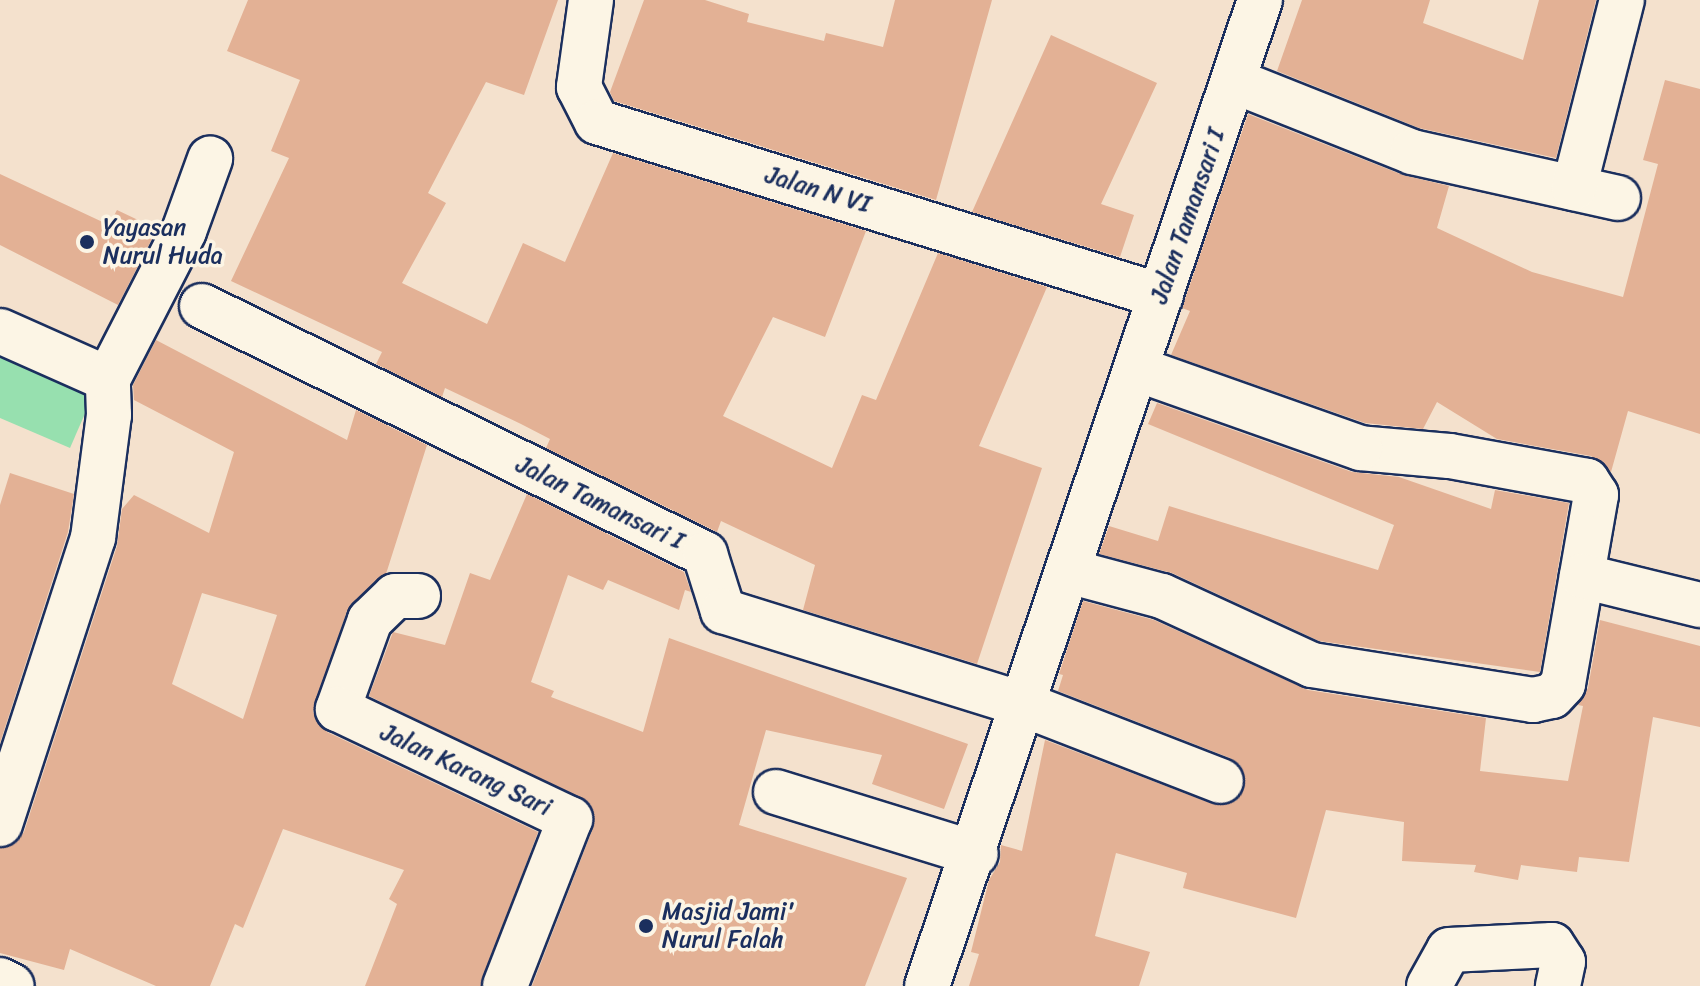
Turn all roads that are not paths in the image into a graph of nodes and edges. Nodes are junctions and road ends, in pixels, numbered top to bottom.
1 (591, 0) edge
2 (1260, 0) edge
3 (1622, 0) edge
4 (1234, 81) junction
5 (210, 159) dead end
6 (1574, 188) junction
7 (1618, 198) dead end
8 (1161, 296) junction
9 (202, 306) dead end
10 (0, 331) edge
11 (1137, 369) junction
12 (108, 379) junction
13 (1068, 571) junction
14 (1582, 576) junction
15 (418, 596) dead end
16 (1700, 605) edge
17 (1025, 705) junction
18 (1221, 781) dead end
19 (776, 792) dead end
20 (0, 824) edge
21 (976, 854) junction
22 (0, 980) edge
23 (12, 986) edge
24 (505, 986) edge
25 (927, 986) edge
26 (1429, 986) edge
27 (1558, 986) edge

1 - 8 street, Jalan N VI
2 - 4 street, Jalan Tamansari I
3 - 6 street
4 - 6 street
4 - 8 street, Jalan Tamansari I
5 - 12 street
6 - 7 street
8 - 11 street, Jalan Tamansari I
9 - 17 street, Jalan Tamansari I
10 - 12 street
11 - 13 street, Jalan Tamansari I
11 - 14 street
12 - 20 street
13 - 14 street
13 - 17 street, Jalan Tamansari I
14 - 16 street
15 - 24 street, Jalan Karang Sari
17 - 18 street, Jalan Tamansari I
17 - 21 street, Jalan Tamansari I
19 - 21 street
21 - 25 street, Jalan Tamansari I
22 - 23 street
26 - 27 street

